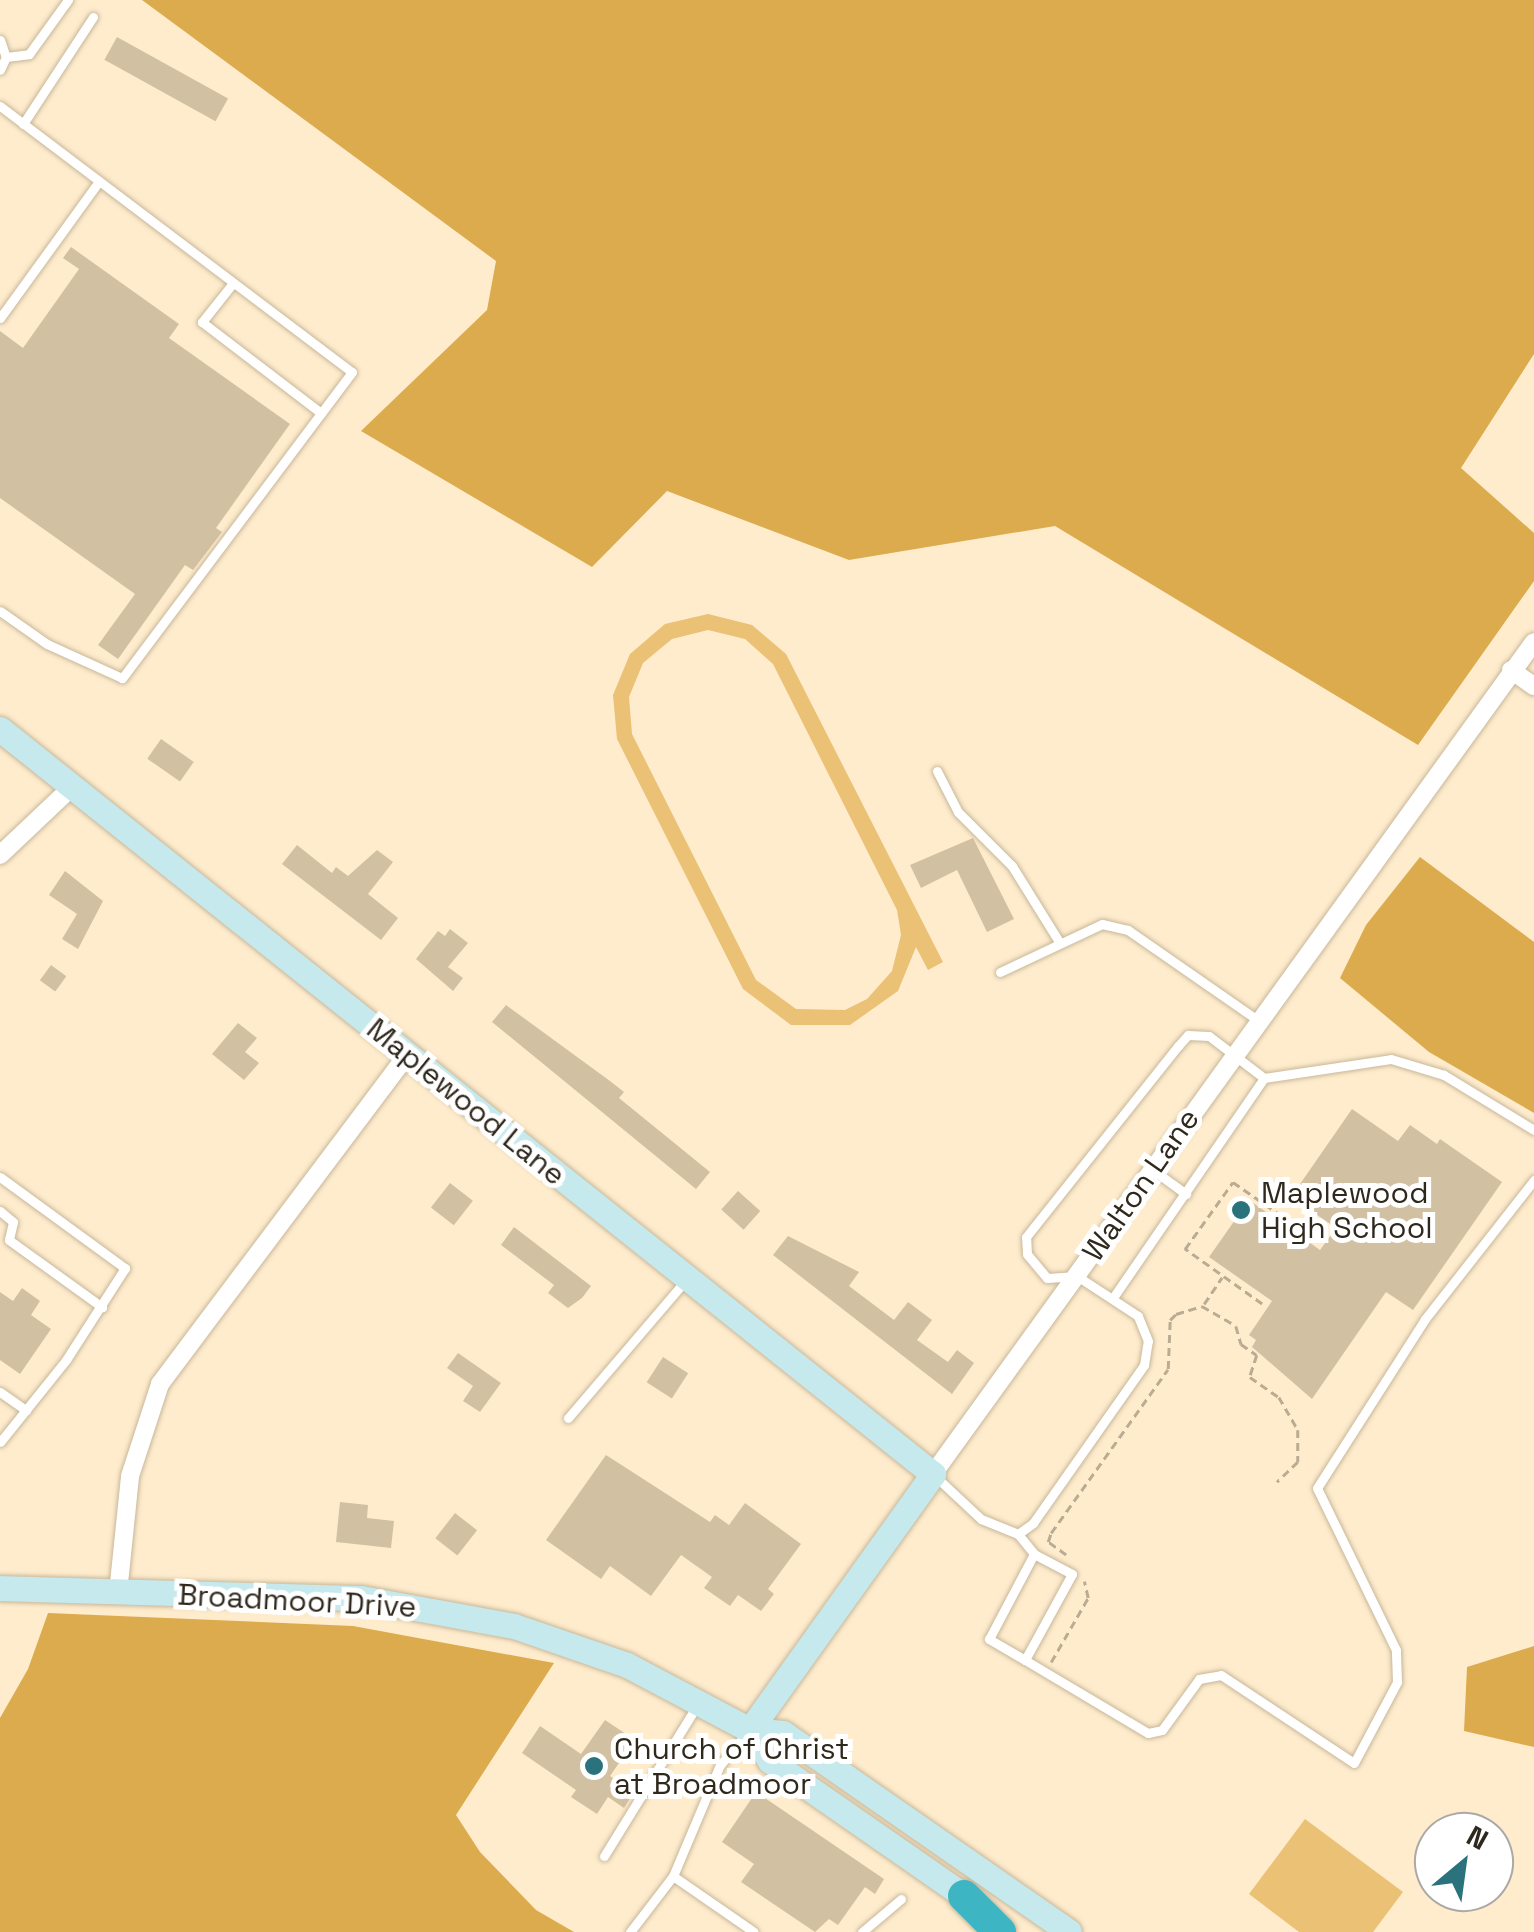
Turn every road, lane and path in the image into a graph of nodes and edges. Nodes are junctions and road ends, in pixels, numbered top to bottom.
1 (68, 0) edge
2 (93, 17) dead end
3 (0, 40) edge
4 (6, 58) junction
5 (0, 70) edge
6 (0, 106) edge
7 (24, 124) junction
8 (99, 181) junction
9 (233, 282) junction
10 (0, 318) edge
11 (322, 413) junction
12 (0, 611) edge
13 (1534, 642) edge
14 (1514, 666) junction
15 (1534, 673) edge
16 (1534, 686) edge
17 (0, 729) edge
18 (937, 772) dead end
19 (72, 787) junction
20 (0, 855) edge
21 (1060, 943) junction
22 (1000, 972) dead end
23 (1259, 1021) junction
24 (408, 1055) junction
25 (1232, 1056) junction
26 (1264, 1078) junction
27 (1534, 1130) edge
28 (1152, 1170) junction
29 (0, 1177) edge
30 (1534, 1180) edge
31 (1186, 1194) junction
32 (0, 1211) edge
33 (1315, 1239) dead end
34 (1077, 1276) junction
35 (1223, 1276) junction
36 (688, 1278) junction
37 (1112, 1298) junction
38 (1262, 1304) dead end
39 (1202, 1306) junction
40 (102, 1307) junction
41 (0, 1392) edge
42 (26, 1410) junction
43 (568, 1418) dead end
44 (0, 1442) edge
45 (932, 1474) junction
46 (1277, 1482) dead end
47 (1018, 1534) junction
48 (1034, 1554) junction
49 (0, 1588) edge
50 (118, 1593) junction
51 (1026, 1660) junction
52 (1054, 1667) dead end
53 (700, 1700) junction
54 (750, 1730) junction
55 (604, 1856) dead end
56 (673, 1876) junction
57 (964, 1896) junction
58 (901, 1899) dead end
59 (630, 1932) edge
60 (754, 1932) edge
61 (862, 1932) edge
62 (1000, 1932) edge
63 (1016, 1932) edge
64 (1068, 1932) edge

1 - 4 lane
2 - 7 lane
3 - 4 lane
4 - 5 lane
6 - 7 lane
7 - 8 lane
8 - 9 lane
8 - 10 lane
9 - 11 lane
9 - 11 lane
11 - 12 lane
13 - 14 street, Walton Lane
14 - 15 street
14 - 16 street
14 - 23 street, Walton Lane
17 - 19 street, Maplewood Lane
18 - 21 lane
19 - 20 street
19 - 24 street, Maplewood Lane
21 - 22 lane
21 - 23 lane
23 - 25 street, Walton Lane
24 - 36 street, Maplewood Lane
24 - 50 street
25 - 26 lane
25 - 28 street, Walton Lane
25 - 34 lane
26 - 27 lane
26 - 31 lane
28 - 31 lane
28 - 34 street, Walton Lane
29 - 40 lane
30 - 51 lane
31 - 37 lane
32 - 40 lane
33 - 35 path
34 - 37 lane
34 - 45 street, Walton Lane
35 - 38 path
35 - 39 path
36 - 43 lane
36 - 45 street, Maplewood Lane
37 - 47 lane
39 - 46 path
39 - 52 path
40 - 42 lane
41 - 42 lane
42 - 44 lane
45 - 47 lane
45 - 54 street, Walton Lane
47 - 48 lane
48 - 51 lane
48 - 51 lane
49 - 50 street, Broadmoor Drive
50 - 53 street, Broadmoor Drive
53 - 54 street, Broadmoor Drive
53 - 55 lane
54 - 56 lane
54 - 57 street, Broadmoor Drive
54 - 64 street, Broadmoor Drive
56 - 59 lane
56 - 60 lane
57 - 62 highway
57 - 63 street, Broadmoor Drive
58 - 61 lane

